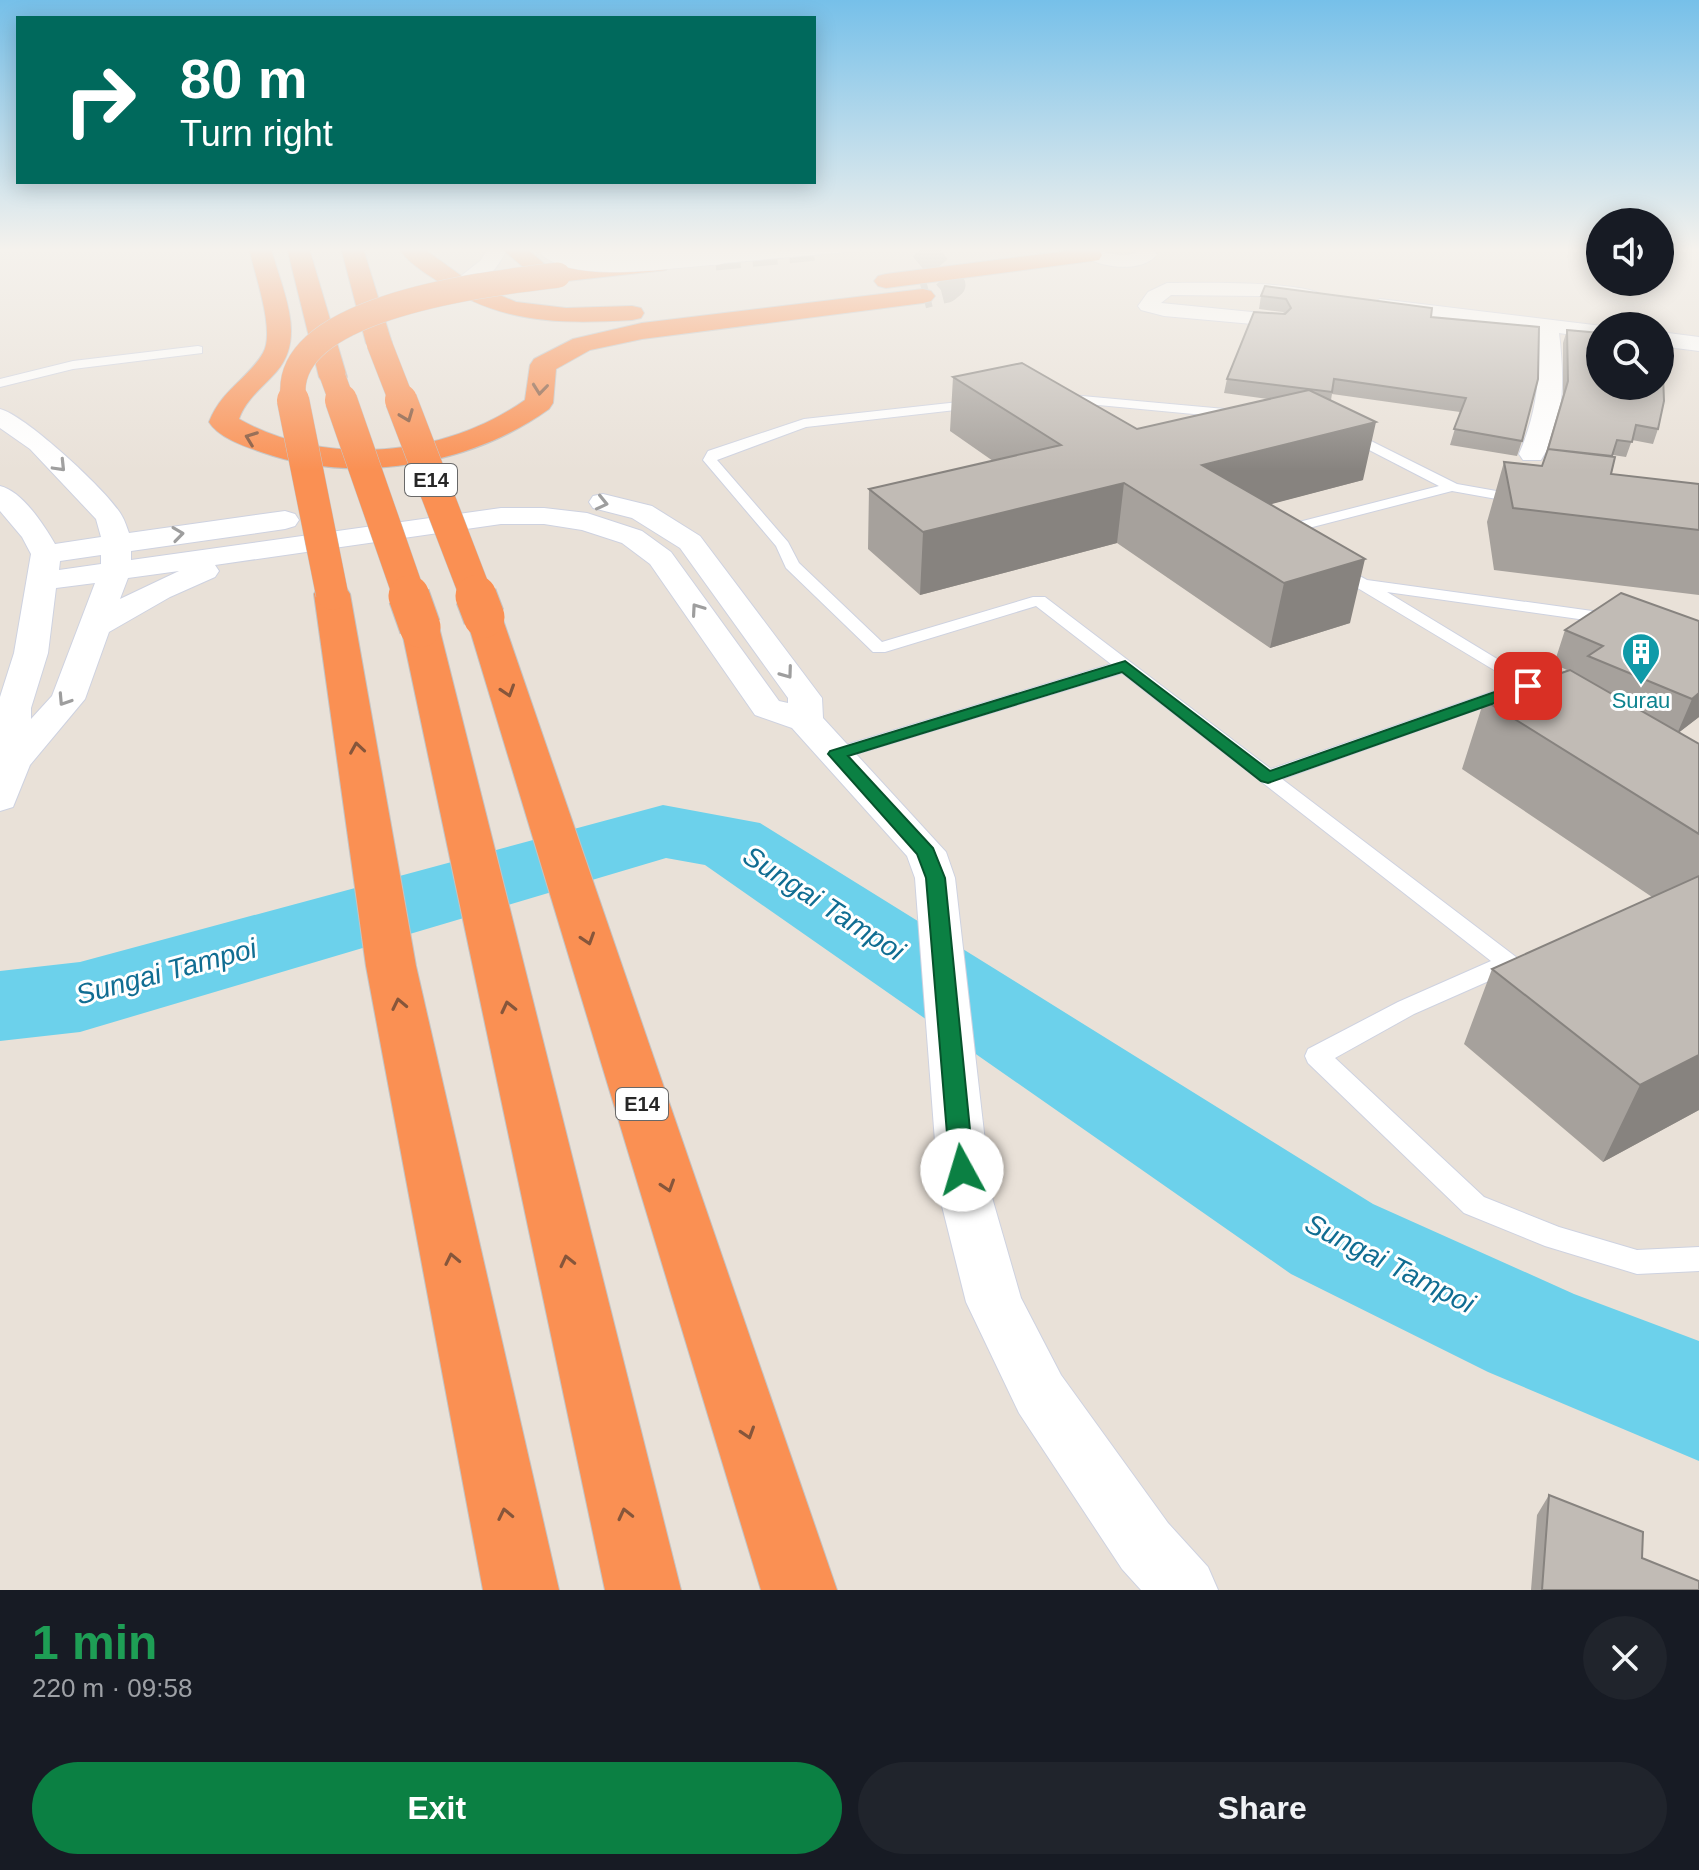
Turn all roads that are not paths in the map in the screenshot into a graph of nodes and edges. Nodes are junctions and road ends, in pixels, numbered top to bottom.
1 (276, 322) edge
2 (318, 322) edge
3 (352, 322) edge
4 (373, 322) edge
5 (713, 322) edge
6 (1517, 322) edge
7 (1547, 326) junction
8 (1586, 330) edge
9 (1674, 341) edge
10 (1699, 344) edge
11 (198, 350) dead end
12 (0, 383) edge
13 (1049, 397) edge
14 (985, 403) dead end
15 (0, 416) edge
16 (1253, 416) edge
17 (1335, 426) edge
18 (1532, 454) dead end
19 (1452, 487) junction
20 (0, 494) edge
21 (1533, 501) edge
22 (290, 545) junction
23 (116, 557) junction
24 (44, 567) junction
25 (1360, 583) junction
26 (1637, 622) edge
27 (93, 628) junction
28 (1125, 666) junction
29 (1528, 686) junction
30 (1568, 708) edge
31 (805, 720) junction
32 (836, 754) junction
33 (12, 763) junction
34 (1268, 777) junction
35 (0, 799) edge
36 (1699, 1259) edge
37 (521, 1590) edge
38 (643, 1590) edge
39 (799, 1590) edge
40 (1185, 1590) edge

5 -> 1 highway
38 -> 2 highway, E14, bridge
37 -> 3 highway, bridge
4 -> 39 highway, E14, bridge
6 - 7 street
7 - 8 street
7 - 18 street
9 - 10 street
11 - 12 lane
13 - 16 lane
14 - 28 lane
15 -> 23 street
17 - 19 lane
19 - 21 lane
19 - 25 lane
20 - 24 street
22 - 23 street
22 - 27 street
31 -> 22 street
23 - 24 street
23 - 27 street
23 -> 31 street
24 - 33 street
25 - 26 lane
25 - 29 lane
27 -> 33 street
28 - 32 lane
28 - 34 lane
29 - 30 lane
29 - 34 lane
31 - 32 street
32 - 40 street
33 - 35 street
34 - 36 lane

